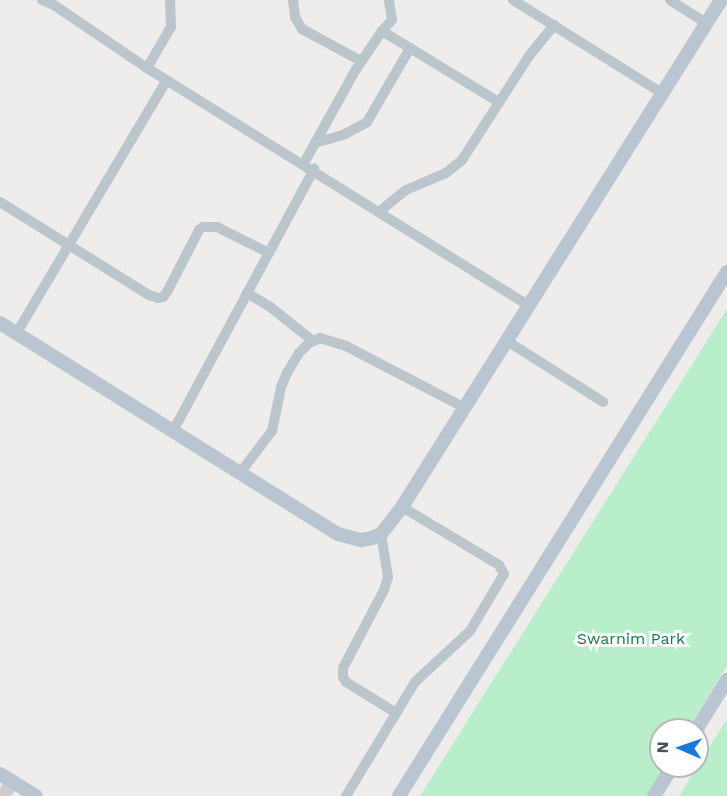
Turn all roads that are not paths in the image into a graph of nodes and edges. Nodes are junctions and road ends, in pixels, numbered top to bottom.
1 (42, 0) edge
2 (170, 0) edge
3 (293, 0) edge
4 (389, 0) edge
5 (513, 0) edge
6 (670, 0) edge
7 (721, 0) edge
8 (706, 23) junction
9 (554, 26) junction
10 (382, 32) junction
11 (410, 48) junction
12 (361, 61) junction
13 (147, 68) junction
14 (166, 80) junction
15 (662, 93) junction
16 (499, 102) junction
17 (315, 143) junction
18 (304, 163) junction
19 (314, 169) junction
20 (0, 202) edge
21 (381, 211) junction
22 (68, 244) junction
23 (269, 252) junction
24 (727, 272) edge
25 (247, 293) junction
26 (530, 306) junction
27 (0, 323) edge
28 (16, 333) junction
29 (313, 341) junction
30 (507, 341) junction
31 (603, 402) dead end
32 (465, 408) junction
33 (173, 431) junction
34 (240, 472) junction
35 (402, 507) junction
36 (381, 534) junction
37 (727, 680) edge
38 (396, 714) junction
39 (703, 718) edge
40 (0, 774) edge
41 (665, 778) edge
42 (36, 796) edge
43 (346, 796) edge
44 (399, 796) edge
45 (654, 796) edge

1 - 13 street
2 - 13 street
3 - 12 street
4 - 10 street
5 - 9 street
6 - 8 street
7 - 8 street
8 - 15 street
9 - 15 street
9 - 16 street
10 - 11 street
10 - 12 street
11 - 16 street
11 - 17 street
12 - 17 street
13 - 14 street
14 - 18 street
14 - 22 street
15 - 26 street
16 - 21 street
17 - 18 street
18 - 19 street
19 - 21 street
19 - 23 street
20 - 22 street
21 - 26 street
22 - 23 street
22 - 28 street
23 - 25 street
24 - 44 street
25 - 29 street
25 - 33 street
26 - 30 street
27 - 28 street
28 - 33 street
29 - 32 street
29 - 34 street
30 - 31 street
30 - 32 street
32 - 35 street
33 - 34 street
34 - 36 street
35 - 36 street
35 - 38 street
36 - 38 street
37 - 39 street
38 - 43 street
40 - 42 street
41 - 45 street

